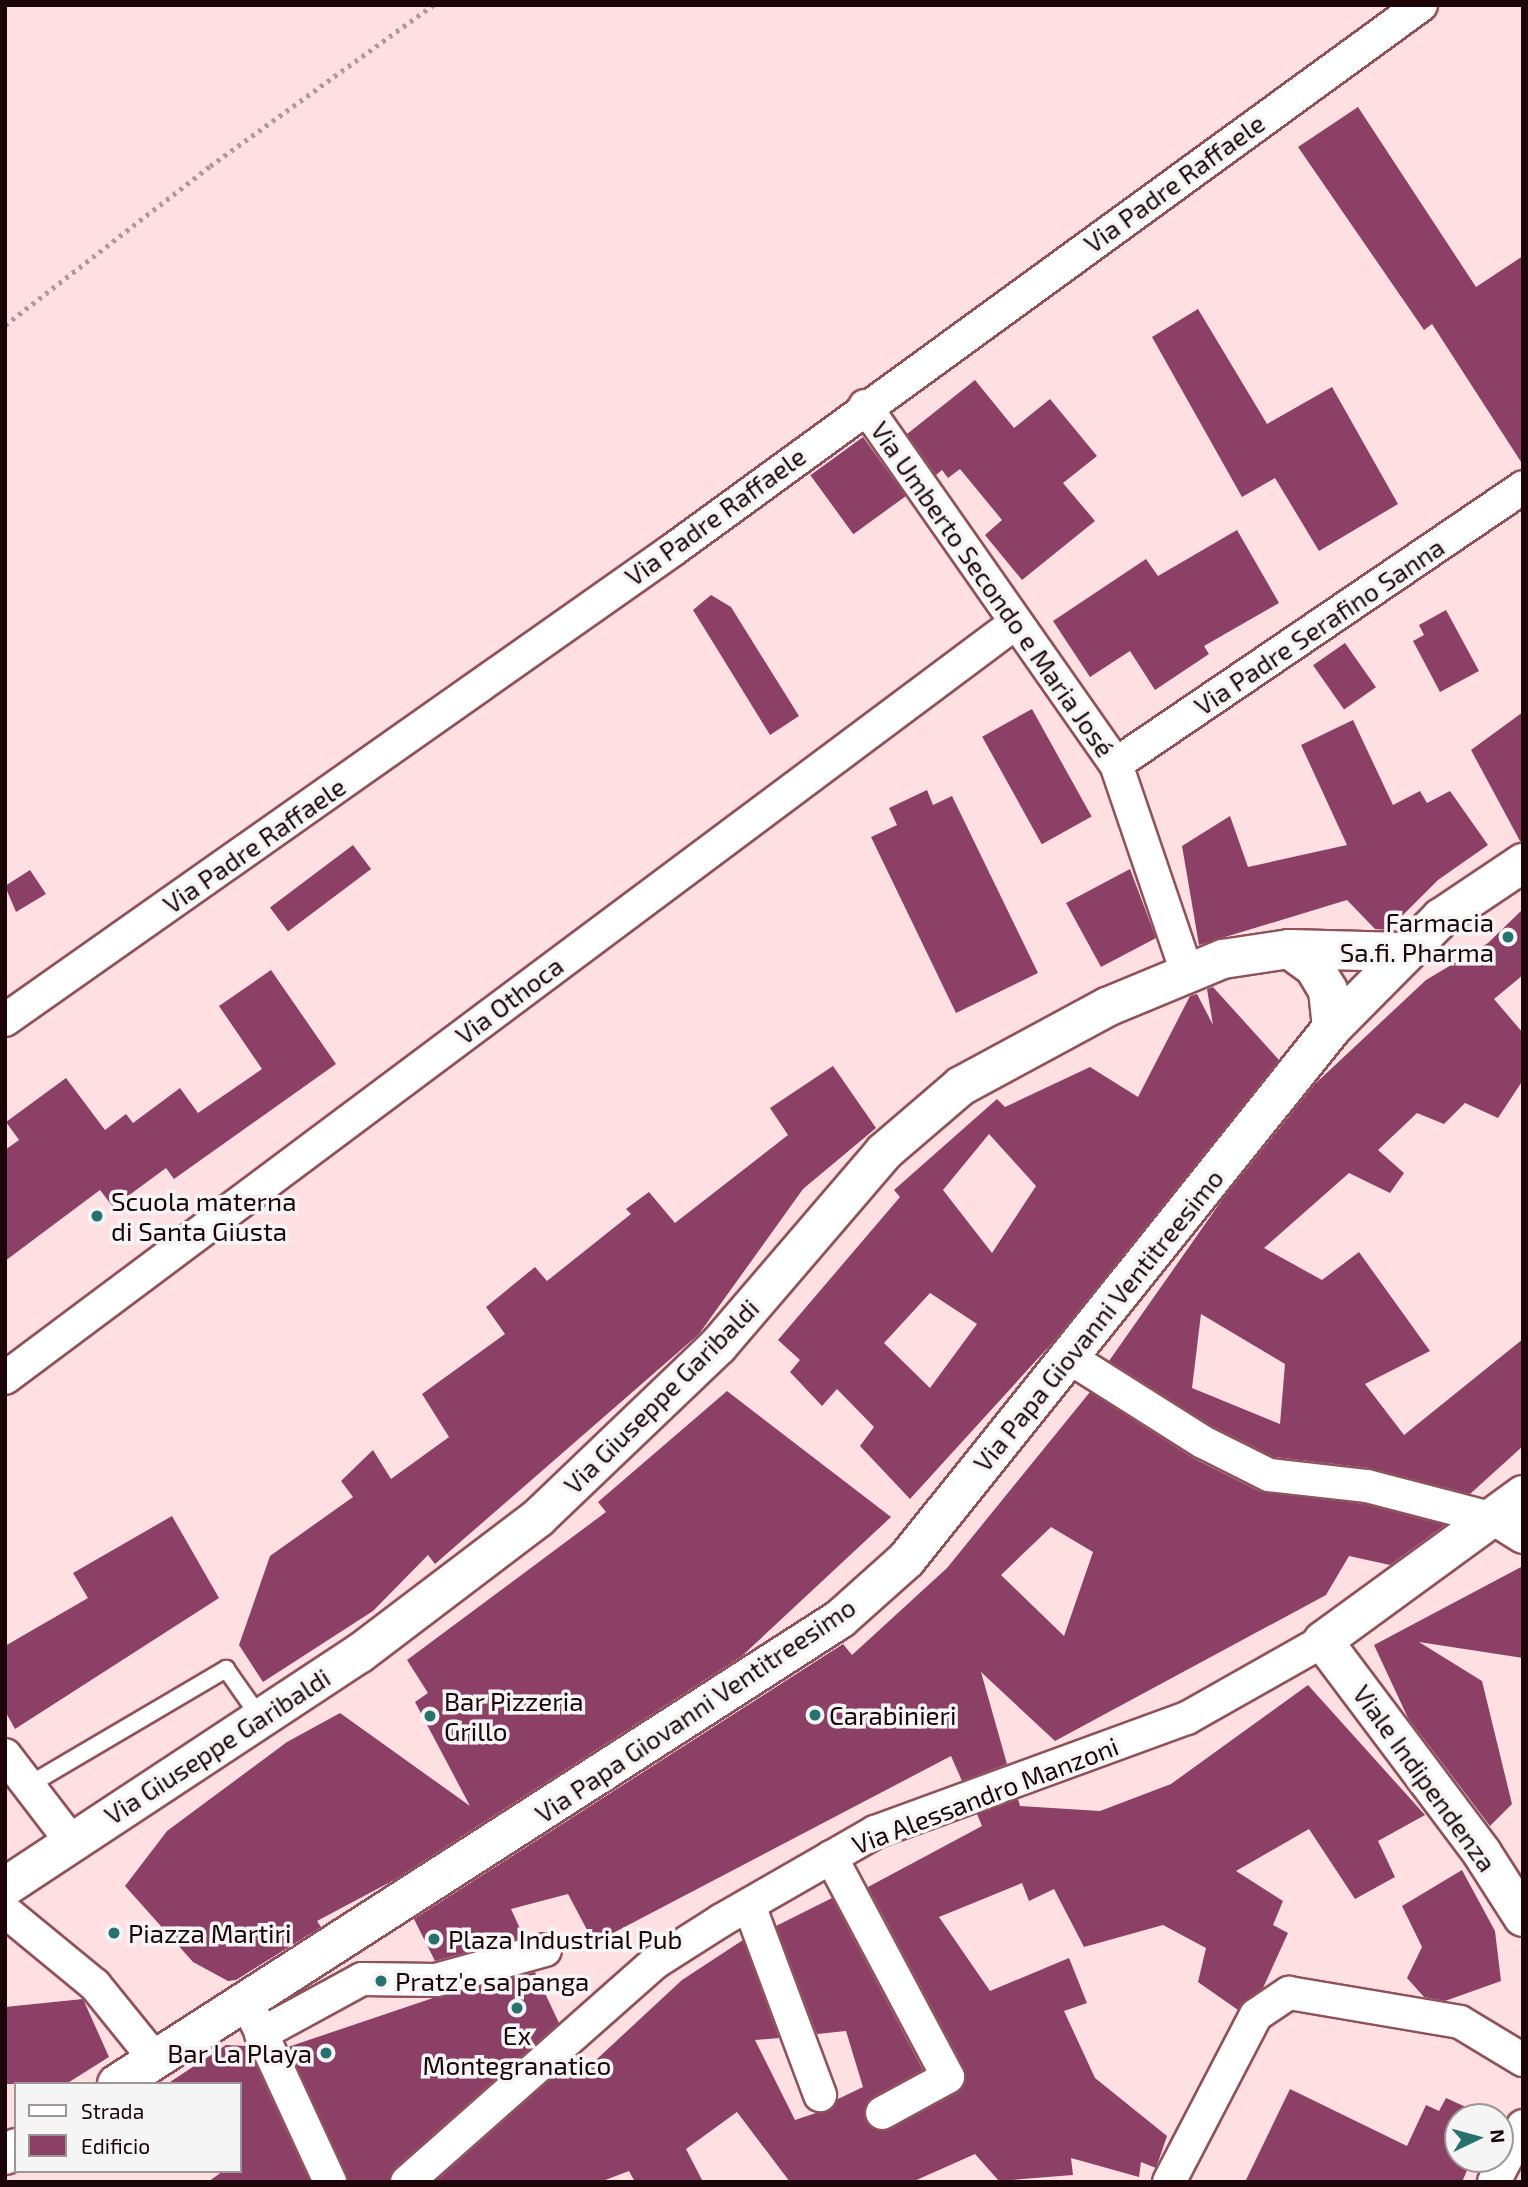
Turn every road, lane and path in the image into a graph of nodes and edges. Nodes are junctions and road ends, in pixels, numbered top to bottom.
1 (433, 5) edge
2 (1420, 5) edge
3 (5, 325) edge
4 (865, 406) junction
5 (1523, 487) edge
6 (1014, 624) junction
7 (1116, 764) junction
8 (1523, 863) edge
9 (1289, 949) junction
10 (1403, 952) junction
11 (1187, 972) junction
12 (5, 1020) edge
13 (1332, 1028) junction
14 (1070, 1358) junction
15 (5, 1378) edge
16 (1523, 1495) edge
17 (1508, 1528) edge
18 (1323, 1641) junction
19 (260, 1716) junction
20 (5, 1755) edge
21 (29, 1785) junction
22 (71, 1841) junction
23 (831, 1857) junction
24 (5, 1887) edge
25 (749, 1905) junction
26 (5, 1911) edge
27 (1523, 1917) edge
28 (545, 1950) dead end
29 (254, 2018) junction
30 (155, 2059) junction
31 (1523, 2060) edge
32 (120, 2082) edge
33 (820, 2095) dead end
34 (882, 2113) dead end
35 (1523, 2126) edge
36 (330, 2182) edge
37 (407, 2182) edge
38 (1169, 2182) edge
39 (1494, 2182) edge

1 - 3 path
2 - 4 street, Via Padre Raffaele
4 - 6 street, Via Umberto Secondo e Maria José
4 - 12 street, Via Padre Raffaele
5 - 7 street, Via Padre Serafino Sanna
6 - 7 street, Via Umberto Secondo e Maria José
6 - 15 street, Via Othoca
7 - 11 street, Via Umberto Secondo e Maria José
8 - 10 main road, Via Papa Giovanni Ventitreesimo
9 - 10 main road, Via Giuseppe Garibaldi
9 - 11 main road, Via Giuseppe Garibaldi
9 - 13 main road
10 - 13 main road, Via Papa Giovanni Ventitreesimo
11 - 19 main road, Via Giuseppe Garibaldi
13 - 14 main road, Via Papa Giovanni Ventitreesimo
14 - 17 street
14 - 29 main road, Via Papa Giovanni Ventitreesimo
16 - 17 main road, Via Alessandro Manzoni
17 - 18 main road, Via Alessandro Manzoni
18 - 23 street, Via Alessandro Manzoni
18 - 27 main road, Viale Indipendenza
19 - 21 lane
19 - 22 main road, Via Giuseppe Garibaldi
20 - 21 street
21 - 22 street
22 - 24 main road, Via Giuseppe Garibaldi
23 - 25 street, Via Alessandro Manzoni
23 - 34 street
25 - 33 street
25 - 37 street, Via Alessandro Manzoni
26 - 30 street
28 - 29 street
29 - 30 main road, Via Papa Giovanni Ventitreesimo
29 - 36 street
30 - 32 main road, Via Papa Giovanni Ventitreesimo
31 - 38 street
35 - 39 street

